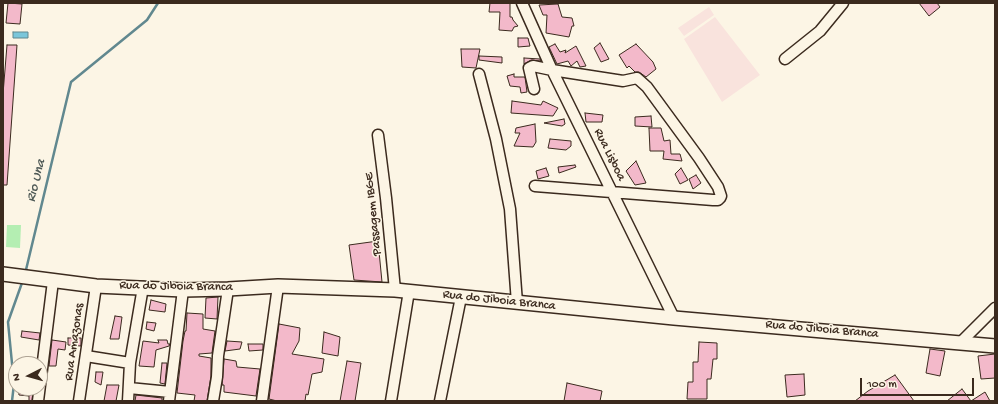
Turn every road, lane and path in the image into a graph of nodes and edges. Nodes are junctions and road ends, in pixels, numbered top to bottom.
1 (522, 3) edge
2 (844, 3) edge
3 (785, 60) dead end
4 (552, 70) junction
5 (480, 74) dead end
6 (534, 89) dead end
7 (378, 135) dead end
8 (536, 186) dead end
9 (613, 192) junction
10 (3, 274) edge
11 (53, 281) junction
12 (96, 286) junction
13 (278, 286) junction
14 (143, 287) junction
15 (228, 289) junction
16 (184, 290) junction
17 (395, 290) junction
18 (409, 291) junction
19 (461, 297) junction
20 (517, 303) junction
21 (995, 308) edge
22 (674, 318) junction
23 (960, 343) junction
24 (995, 346) edge
25 (86, 356) junction
26 (130, 362) junction
27 (129, 388) junction
28 (170, 396) edge
29 (38, 401) edge
30 (79, 401) edge
31 (128, 401) edge
32 (213, 401) edge
33 (262, 401) edge
34 (391, 401) edge
35 (440, 401) edge

1 - 4 street, Rua Lisboa
2 - 3 street
4 - 6 street
4 - 9 street, Rua Lisboa
4 - 9 street
5 - 20 street
7 - 17 street, Passagem IBGE
8 - 9 street
9 - 22 street, Rua Lisboa
10 - 11 main road, Rua do Jiboia Branca
11 - 12 main road, Rua do Jiboia Branca
11 - 29 street
12 - 14 main road, Rua do Jiboia Branca
12 - 25 street, Rua Amazonas
13 - 15 main road, Rua do Jiboia Branca
13 - 17 main road, Rua do Jiboia Branca
13 - 33 street
14 - 16 main road, Rua do Jiboia Branca
14 - 26 street
15 - 16 main road, Rua do Jiboia Branca
15 - 32 street
16 - 28 street
17 - 18 main road, Rua do Jiboia Branca
18 - 19 main road, Rua do Jiboia Branca
18 - 34 street
19 - 20 main road, Rua do Jiboia Branca
19 - 35 street
20 - 22 main road, Rua do Jiboia Branca
21 - 23 street
22 - 23 main road, Rua do Jiboia Branca
23 - 24 main road, Rua do Jiboia Branca
25 - 26 street
25 - 30 street, Rua Amazonas
26 - 27 street
27 - 28 street
27 - 31 street

